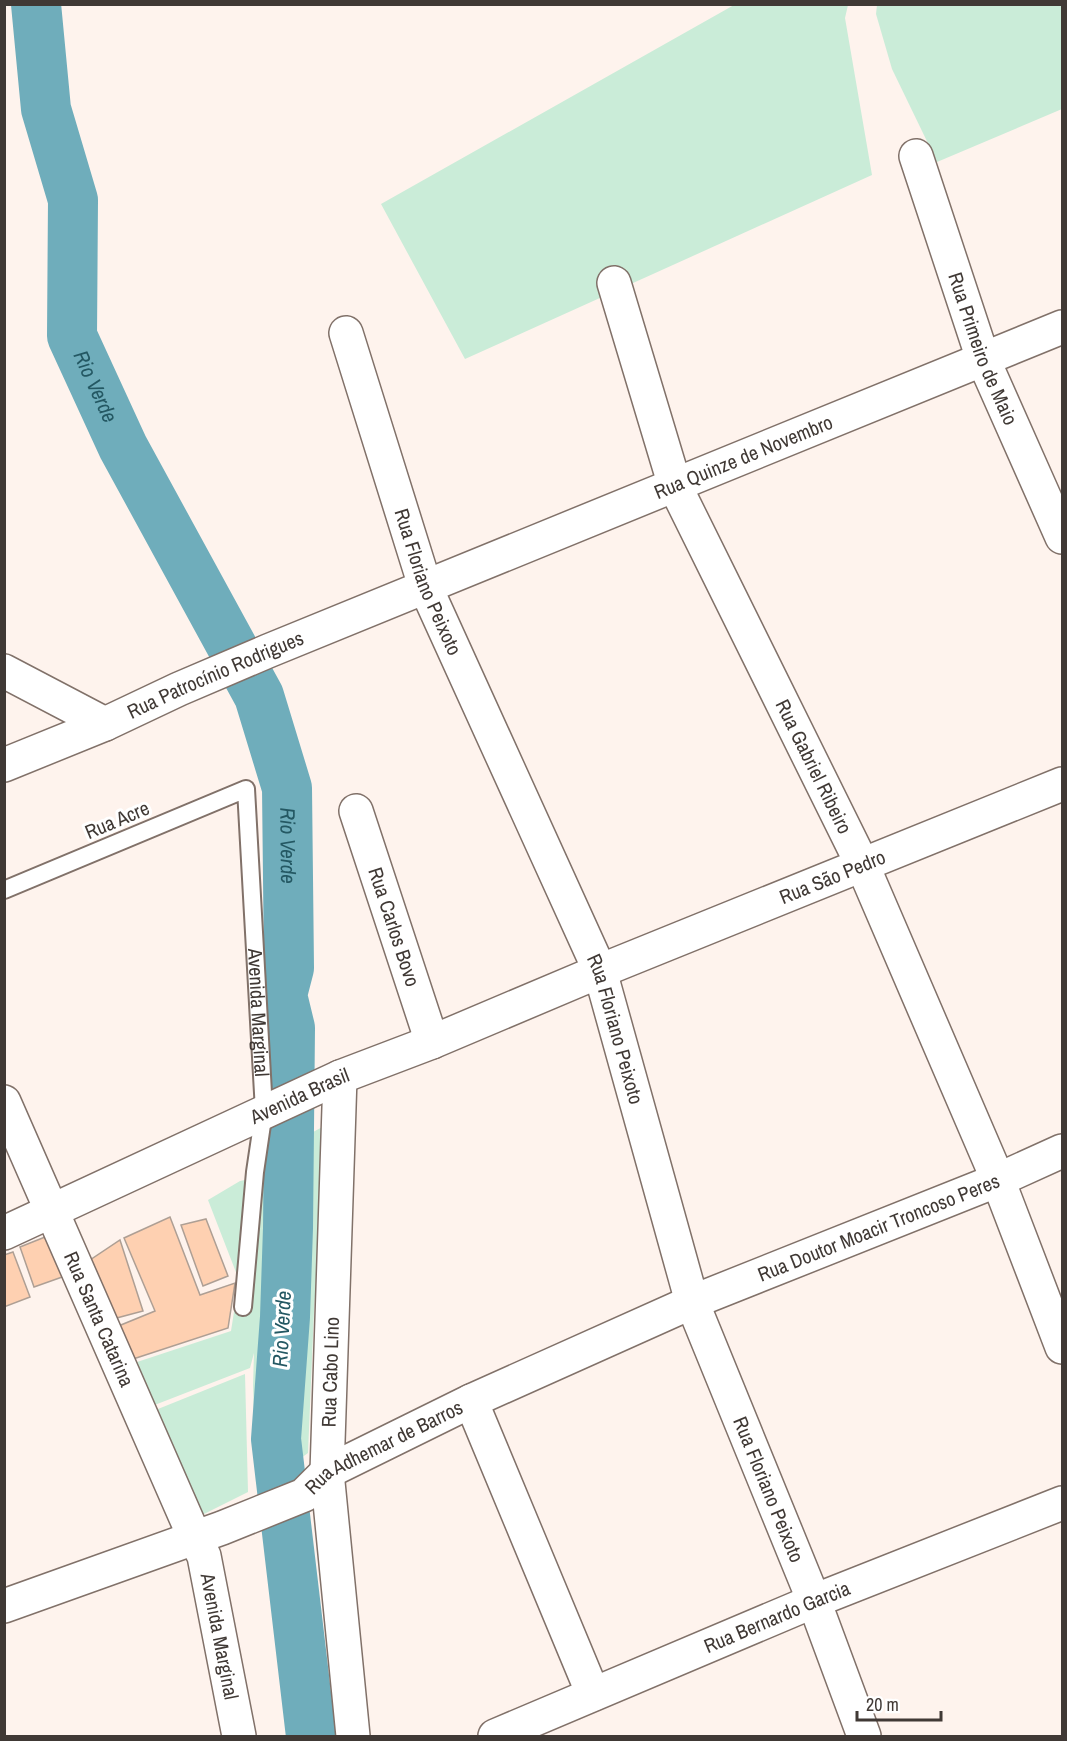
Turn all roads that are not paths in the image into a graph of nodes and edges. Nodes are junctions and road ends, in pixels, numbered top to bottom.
1 (916, 156) dead end
2 (614, 283) dead end
3 (1062, 327) edge
4 (346, 333) dead end
5 (983, 359) junction
6 (675, 486) junction
7 (1062, 537) edge
8 (425, 586) junction
9 (4, 671) edge
10 (105, 724) junction
11 (4, 765) edge
12 (1062, 784) edge
13 (246, 789) joint
14 (356, 811) dead end
15 (862, 864) junction
16 (4, 890) edge
17 (600, 971) junction
18 (432, 1042) junction
19 (329, 1082) junction
20 (4, 1102) edge
21 (272, 1108) junction
22 (1062, 1152) edge
23 (998, 1180) junction
24 (52, 1210) junction
25 (4, 1233) edge
26 (692, 1302) junction
27 (243, 1307) dead end
28 (1062, 1347) edge
29 (471, 1401) junction
30 (327, 1472) junction
31 (1062, 1503) edge
32 (208, 1532) junction
33 (814, 1601) junction
34 (4, 1606) edge
35 (593, 1694) junction
36 (239, 1737) edge
37 (353, 1737) edge
38 (495, 1737) edge
39 (864, 1737) edge

1 - 5 street, Rua Primeiro de Maio
2 - 6 street, Rua Gabriel Ribeiro
3 - 5 street, Rua Quinze de Novembro
4 - 8 street, Rua Floriano Peixoto
5 - 6 street, Rua Quinze de Novembro
5 - 7 street, Rua Primeiro de Maio
6 - 8 street, Rua Quinze de Novembro
6 - 15 street, Rua Gabriel Ribeiro
8 - 10 street, Rua Patrocínio Rodrigues
8 - 17 street, Rua Floriano Peixoto
9 - 10 street
10 - 11 street, Rua Patrocínio Rodrigues
12 - 15 street, Rua São Pedro
13 - 16 lane, Rua Acre
13 - 21 lane, Avenida Marginal
14 - 18 street, Rua Carlos Bovo
15 - 17 street, Rua São Pedro
15 - 23 street, Rua Gabriel Ribeiro
17 - 18 street, Avenida Brasil
17 - 26 street, Rua Floriano Peixoto
18 - 19 street, Avenida Brasil
19 - 21 street, Avenida Brasil
19 - 30 street, Rua Cabo Lino
20 - 24 street, Rua Santa Catarina
21 - 24 street, Avenida Brasil
21 - 27 lane, Avenida Marginal
22 - 23 street, Rua Doutor Moacir Troncoso Peres
23 - 26 street, Rua Doutor Moacir Troncoso Peres
23 - 28 street, Rua Gabriel Ribeiro
24 - 25 street, Avenida Brasil
24 - 32 street, Rua Santa Catarina
26 - 29 street, Rua Adhemar de Barros
26 - 33 street, Rua Floriano Peixoto
29 - 30 street, Rua Adhemar de Barros
29 - 35 street
30 - 32 street, Rua Adhemar de Barros
30 - 37 street, Rua Cabo Lino
31 - 33 street, Rua Bernardo Garcia
32 - 34 street, Rua Adhemar de Barros
32 - 36 street, Avenida Marginal
33 - 35 street, Rua Bernardo Garcia
33 - 39 street, Rua Floriano Peixoto
35 - 38 street, Rua Bernardo Garcia

